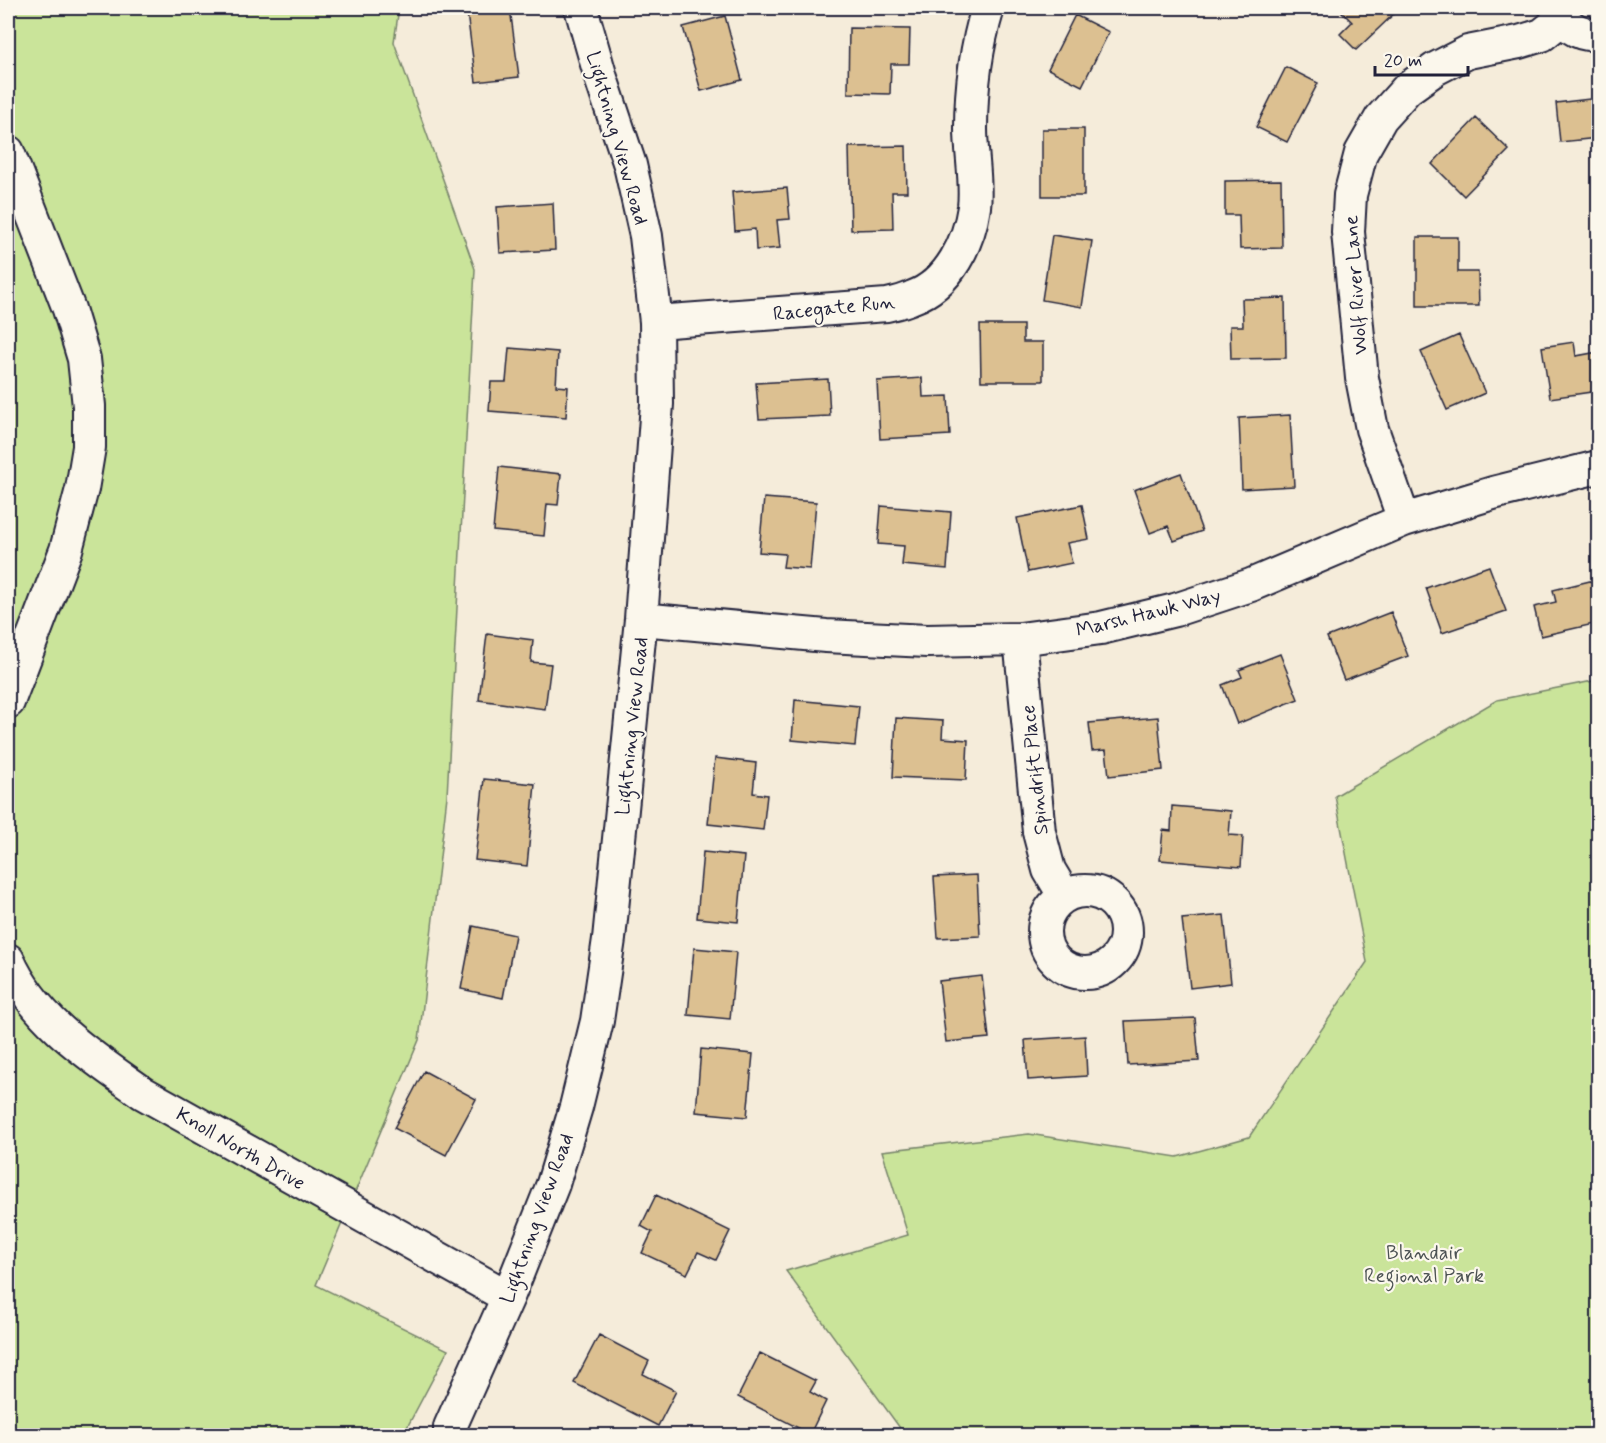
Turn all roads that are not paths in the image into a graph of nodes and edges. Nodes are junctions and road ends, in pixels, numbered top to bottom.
1 (581, 8) edge
2 (988, 8) edge
3 (1559, 13) edge
4 (1599, 34) edge
5 (8, 152) edge
6 (656, 322) junction
7 (1599, 467) edge
8 (1404, 520) junction
9 (641, 619) junction
10 (1020, 639) junction
11 (8, 702) edge
12 (1064, 896) dead end
13 (8, 960) edge
14 (508, 1297) junction
15 (453, 1433) edge

1 - 6 street, Lightning View Road
2 - 6 street, Racegate Run
3 - 4 street, Wolf River Lane
3 - 8 street, Wolf River Lane
5 - 11 street
6 - 9 street, Lightning View Road
7 - 8 street, Marsh Hawk Way
8 - 10 street, Marsh Hawk Way
9 - 10 street, Marsh Hawk Way
9 - 14 street, Lightning View Road
10 - 12 street, Spindrift Place
13 - 14 street, Knoll North Drive
14 - 15 street, Lightning View Road

